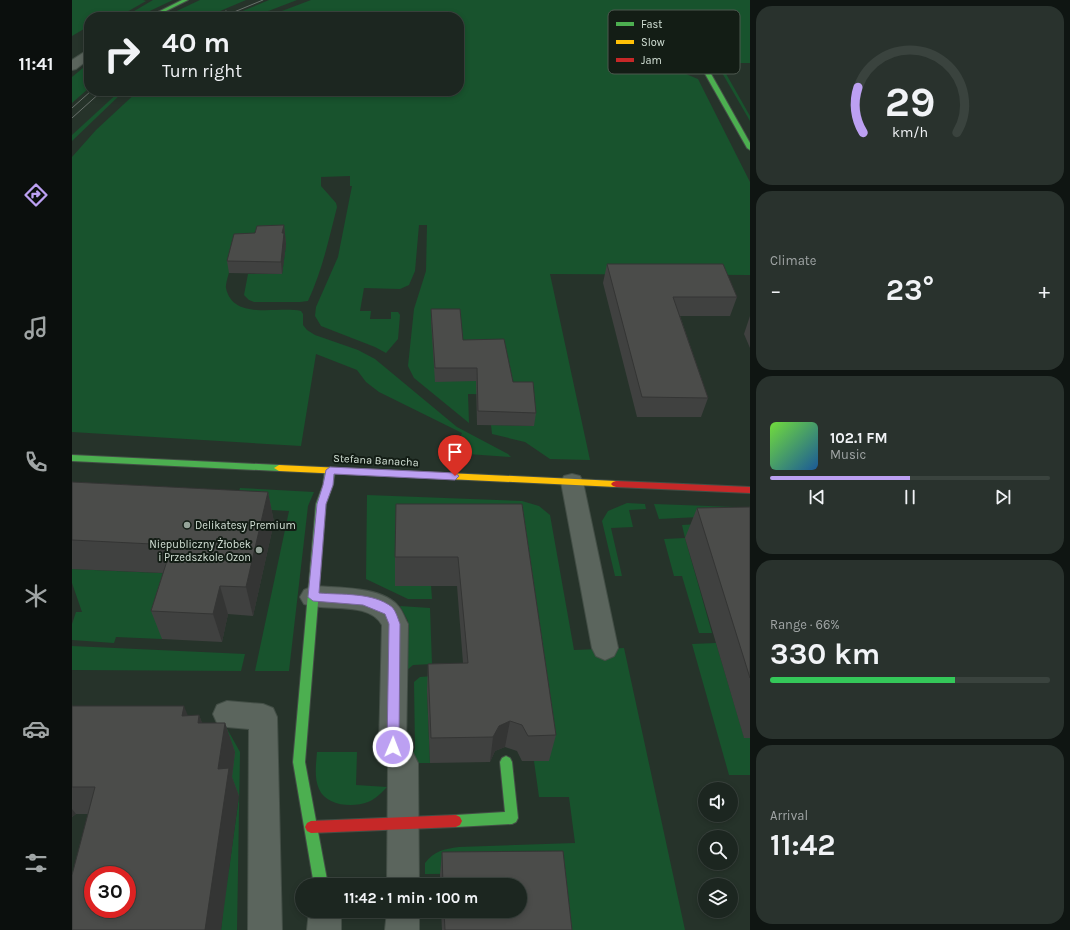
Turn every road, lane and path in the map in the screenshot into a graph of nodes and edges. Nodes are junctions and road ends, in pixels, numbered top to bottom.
1 (186, 0) edge
2 (161, 12) edge
3 (84, 57) edge
4 (72, 66) edge
5 (708, 74) edge
6 (750, 148) edge
7 (72, 458) edge
8 (330, 470) junction
9 (572, 482) junction
10 (750, 490) edge
11 (313, 597) junction
12 (605, 648) dead end
13 (227, 714) dead end
14 (506, 762) dead end
15 (404, 822) junction
16 (311, 827) junction
17 (319, 878) edge
18 (403, 878) edge
19 (325, 918) edge
20 (403, 918) edge
21 (265, 930) edge
22 (324, 930) edge
23 (402, 930) edge

1 - 2 street
3 - 4 street
5 - 6 street
7 - 8 street, Stefana Banacha
8 - 9 street, Stefana Banacha
8 - 11 street
9 - 10 street, Stefana Banacha
9 - 12 street
11 - 15 street
11 - 16 street
13 - 21 street
14 - 15 street
15 - 16 street
15 - 18 street
16 - 17 street
19 - 22 street
20 - 23 street

